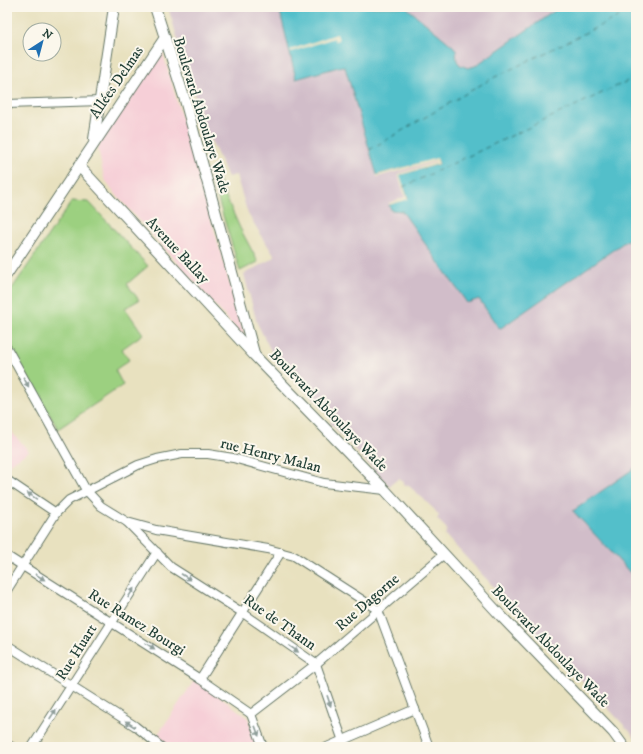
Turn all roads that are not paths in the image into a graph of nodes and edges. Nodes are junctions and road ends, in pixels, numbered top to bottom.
1 (114, 7) edge
2 (155, 7) edge
3 (164, 39) junction
4 (101, 101) junction
5 (7, 104) edge
6 (93, 143) junction
7 (79, 166) junction
8 (7, 274) edge
9 (7, 348) edge
10 (254, 355) junction
11 (7, 480) edge
12 (86, 490) junction
13 (384, 490) junction
14 (56, 513) junction
15 (127, 522) junction
16 (157, 552) junction
17 (281, 552) junction
18 (444, 554) junction
19 (7, 556) edge
20 (22, 566) junction
21 (7, 590) edge
22 (378, 610) junction
23 (243, 613) junction
24 (112, 622) junction
25 (7, 645) edge
26 (316, 664) junction
27 (200, 679) junction
28 (71, 686) junction
29 (415, 709) junction
30 (251, 714) junction
31 (7, 744) edge
32 (344, 744) edge
33 (628, 746) edge
34 (12, 747) edge
35 (32, 747) edge
36 (161, 747) edge
37 (263, 747) edge
38 (327, 747) edge
39 (429, 747) edge

1 - 4 street
2 - 3 street, Boulevard Abdoulaye Wade
3 - 6 street, Allées Delmas
3 - 10 street, Boulevard Abdoulaye Wade
4 - 5 street
4 - 6 street
6 - 7 street, Allées Delmas
7 - 8 street, Allées Delmas
7 - 10 street, Avenue Ballay
9 -> 12 street
10 - 13 street, Boulevard Abdoulaye Wade
14 -> 11 street
12 - 13 street, rue Henry Malan
12 - 14 street, rue Henry Malan
12 - 15 street
13 - 18 street, Boulevard Abdoulaye Wade
14 - 20 street, rue Henry Malan
15 - 16 street, Rue de Thann
15 - 17 street
16 -> 23 street, Rue de Thann
24 -> 16 street, Rue Huart
17 - 22 street
17 - 23 street
18 - 22 street, Rue Dagorne
18 - 33 street, Boulevard Abdoulaye Wade
19 - 20 street, Rue Ramez Bourgi
20 - 21 street, rue Henry Malan
20 -> 24 street, Rue Ramez Bourgi
22 - 26 street, Rue Dagorne
22 - 29 street
23 -> 26 street, Rue de Thann
23 - 27 street
24 -> 27 street, Rue Ramez Bourgi
24 - 28 street, Rue Huart
25 - 28 street
26 - 30 street, Rue Dagorne
26 -> 32 street, Rue de Thann
27 - 30 street, Rue Ramez Bourgi
35 -> 28 street, Rue Huart
36 -> 28 street
29 - 32 street
29 - 39 street
30 -> 37 street
31 - 34 street
32 - 38 street

